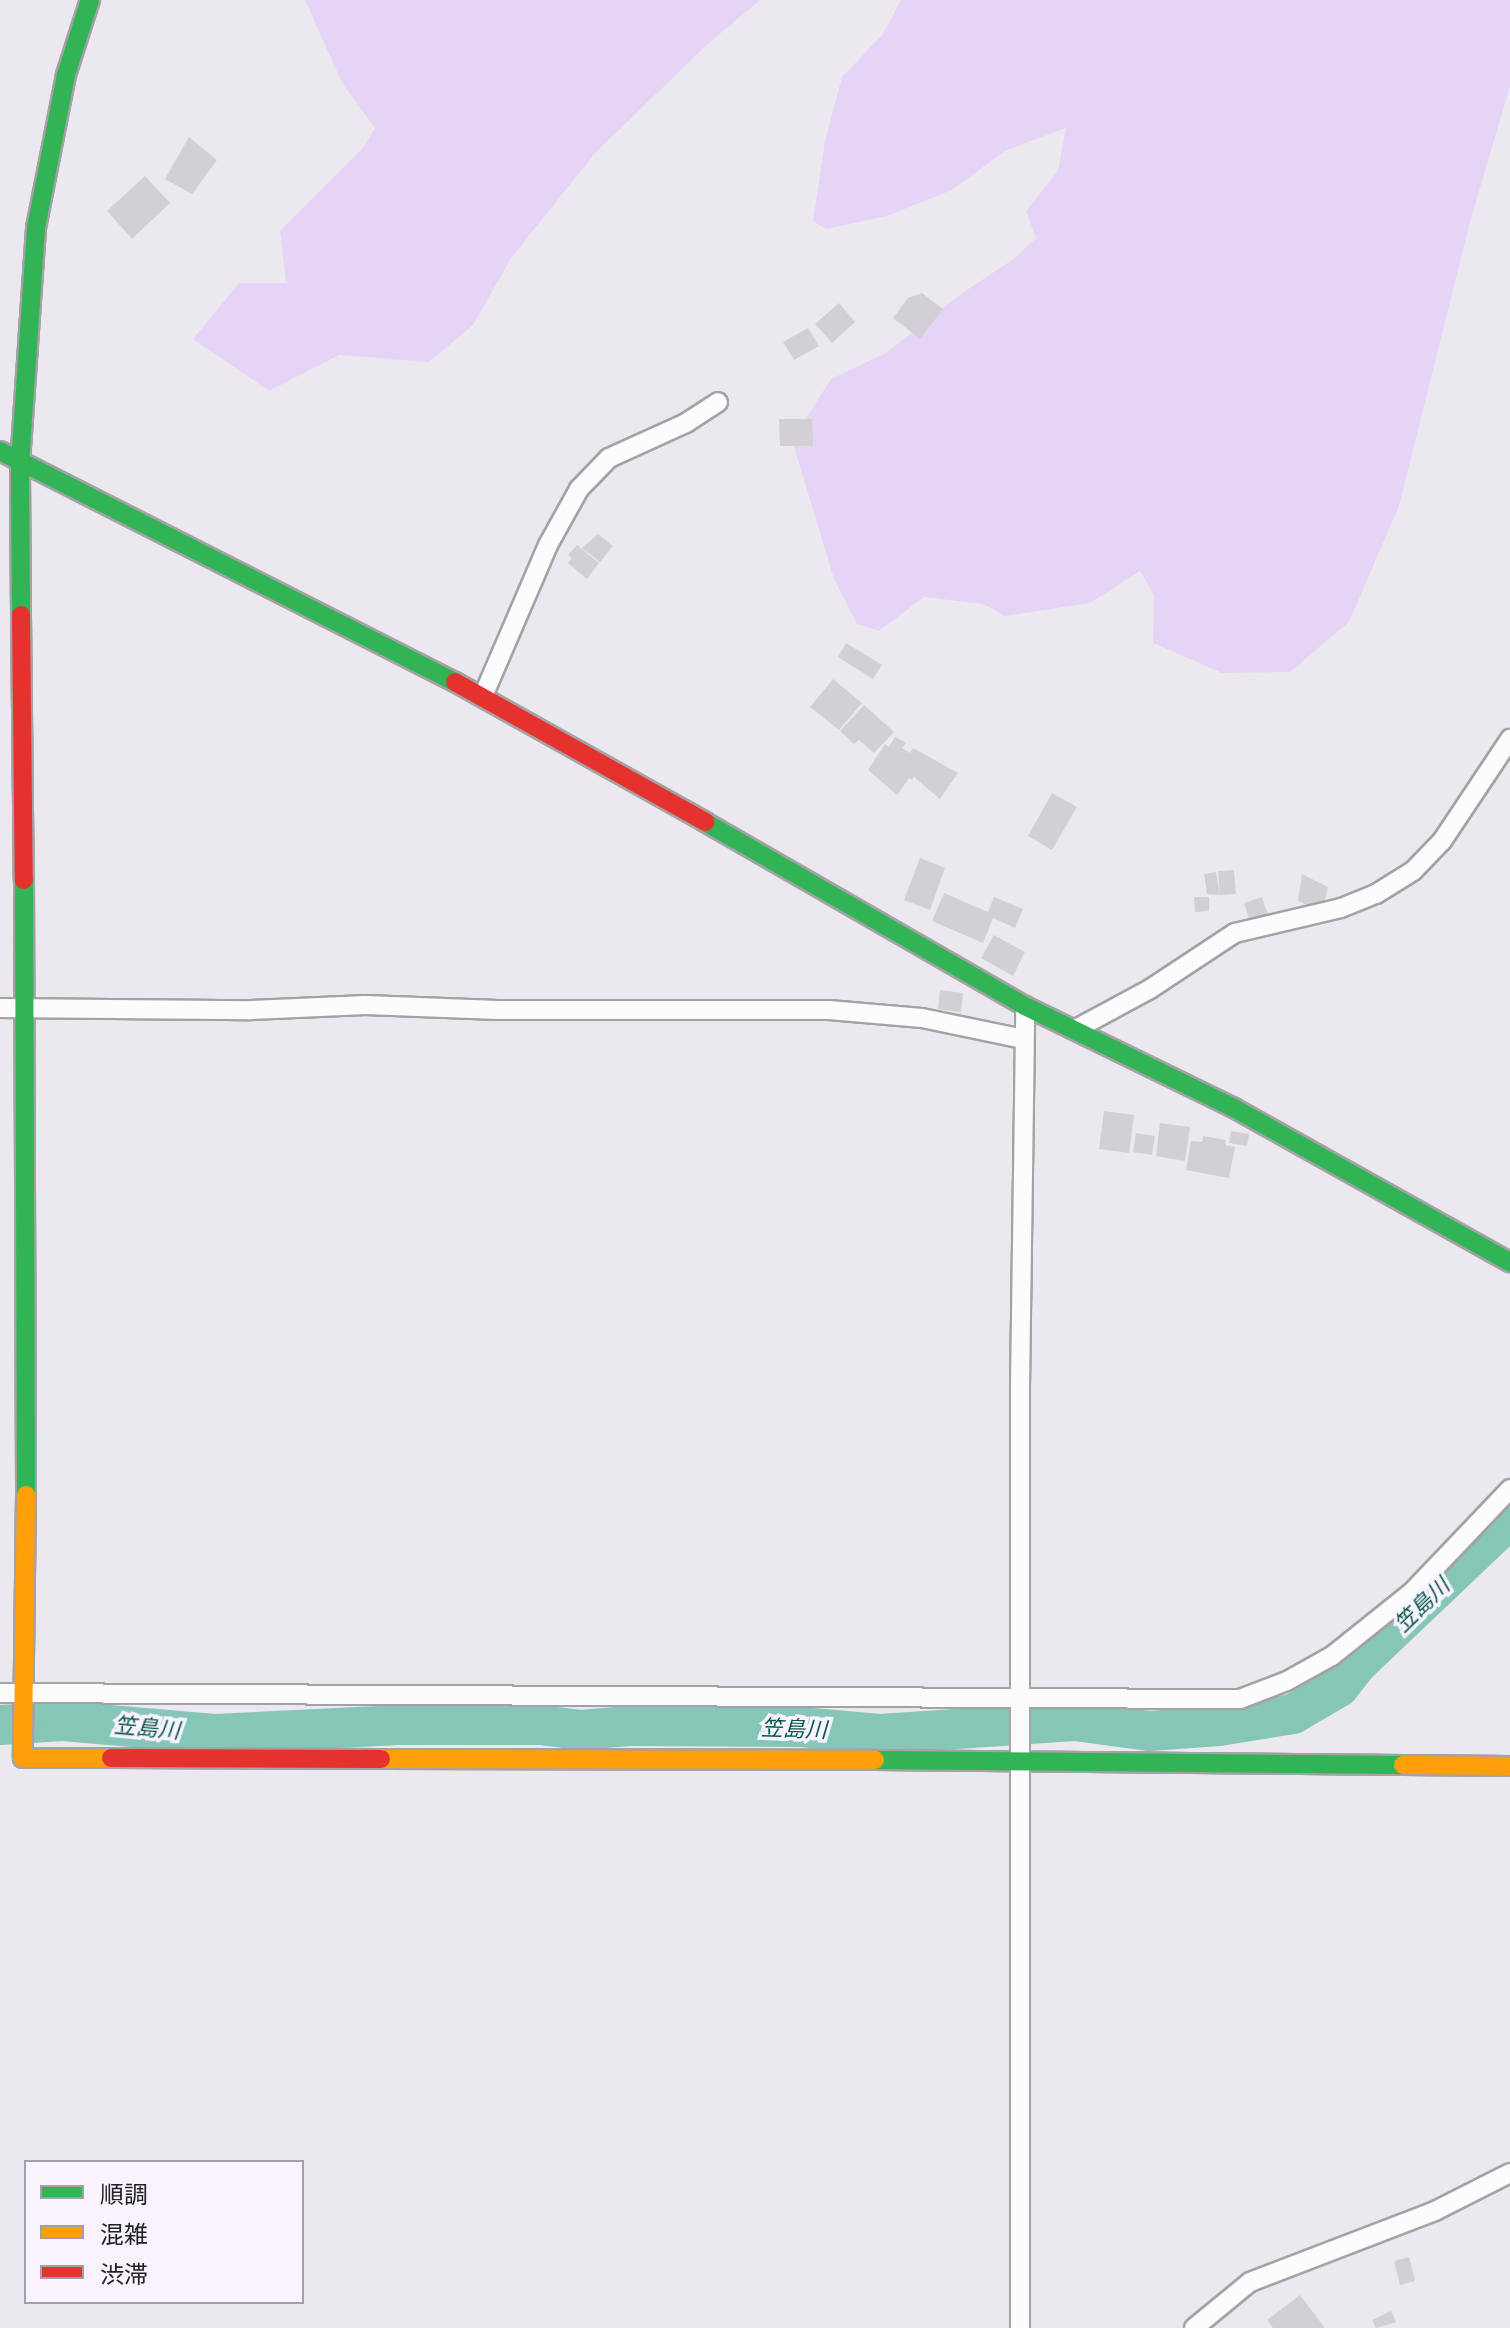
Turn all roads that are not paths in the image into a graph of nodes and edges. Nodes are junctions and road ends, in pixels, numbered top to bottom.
1 (90, 0) edge
2 (718, 402) dead end
3 (0, 451) edge
4 (20, 463) junction
5 (483, 696) junction
6 (1510, 739) edge
7 (1025, 1006) junction
8 (0, 1008) edge
9 (25, 1008) junction
10 (1076, 1029) junction
11 (1023, 1039) junction
12 (1510, 1262) edge
13 (1510, 1489) edge
14 (0, 1693) edge
15 (26, 1693) junction
16 (1020, 1698) junction
17 (1022, 1760) junction
18 (1510, 1766) edge
19 (1510, 2173) edge
20 (1020, 2328) edge
21 (1194, 2328) edge

1 - 4 street
2 - 5 street
3 - 4 street
4 - 5 street
4 - 9 street
5 - 7 street
6 - 10 street
7 - 10 street
7 - 11 street
8 - 9 street
9 - 11 street
9 - 15 street
10 - 12 street
11 - 16 street
13 - 16 street
14 - 15 street
15 - 16 street
15 - 17 street
16 - 17 street
17 - 18 street
17 - 20 street
19 - 21 street

